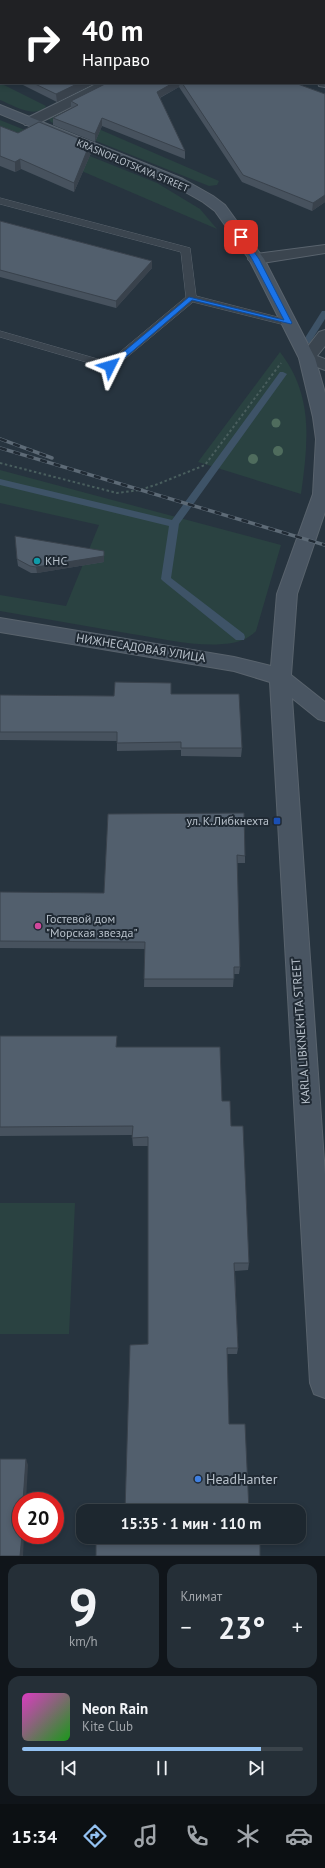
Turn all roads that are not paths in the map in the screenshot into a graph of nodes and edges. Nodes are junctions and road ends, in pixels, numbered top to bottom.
1 (106, 84) edge
2 (0, 109) edge
3 (30, 122) junction
4 (0, 201) edge
5 (325, 249) edge
6 (256, 259) junction
7 (191, 298) junction
8 (288, 323) junction
9 (0, 334) edge
10 (325, 335) edge
11 (307, 358) junction
12 (325, 365) edge
13 (324, 495) edge
14 (0, 625) edge
15 (280, 678) junction
16 (325, 713) edge
17 (325, 1383) edge

1 - 3 street
2 - 3 street, KRASNOFLOTSKAYA STREET
3 - 6 street, KRASNOFLOTSKAYA STREET
4 - 7 lane
5 - 6 street
6 - 8 street, KRASNOFLOTSKAYA STREET
7 - 8 lane
7 - 9 lane
8 - 11 street, KRASNOFLOTSKAYA STREET
10 - 11 street
11 - 12 street
11 - 13 street, KRASNOFLOTSKAYA STREET
13 - 15 street, KRASNOFLOTSKAYA STREET
14 - 15 street, НИЖНЕСАДОВАЯ УЛИЦА
15 - 16 street, НИЖНЕСАДОВАЯ УЛИЦА
15 - 17 street, KARLA LIBKNEKHTA STREET

